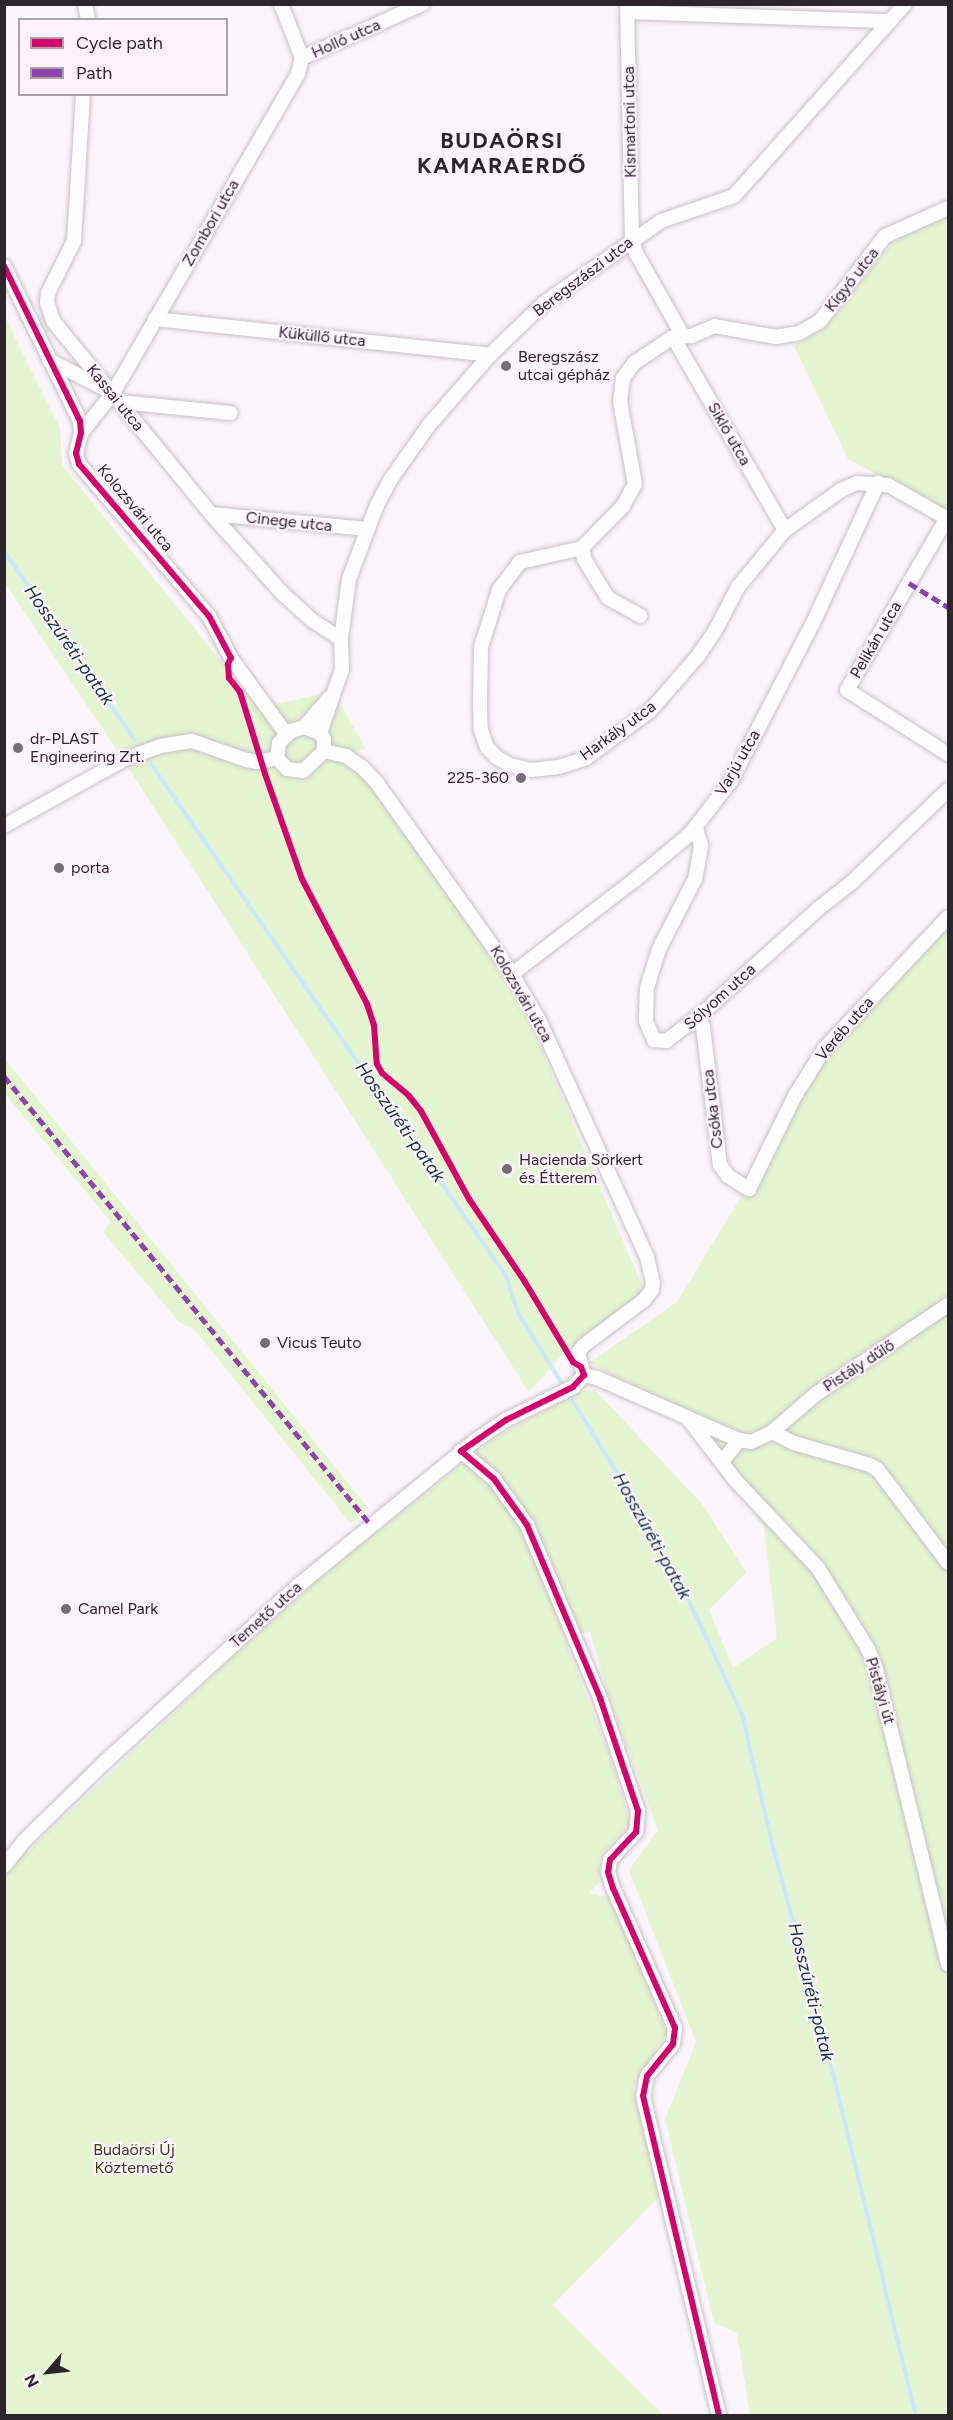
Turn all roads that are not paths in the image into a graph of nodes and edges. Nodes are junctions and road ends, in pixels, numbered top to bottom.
1 (280, 4) edge
2 (422, 4) edge
3 (904, 4) edge
4 (628, 8) edge
5 (890, 21) junction
6 (302, 58) junction
7 (83, 96) edge
8 (948, 208) edge
9 (632, 239) junction
10 (4, 266) edge
11 (155, 319) junction
12 (678, 337) junction
13 (490, 355) junction
14 (49, 360) junction
15 (116, 398) junction
16 (230, 413) dead end
17 (81, 433) junction
18 (878, 483) junction
19 (212, 514) junction
20 (948, 518) edge
21 (367, 530) junction
22 (785, 530) junction
23 (582, 548) junction
24 (640, 616) dead end
25 (341, 639) junction
26 (336, 690) junction
27 (304, 727) junction
28 (320, 733) junction
29 (287, 735) junction
30 (324, 751) junction
31 (948, 754) edge
32 (277, 758) junction
33 (948, 790) edge
34 (4, 826) edge
35 (696, 828) junction
36 (948, 917) edge
37 (512, 975) junction
38 (698, 1017) junction
39 (749, 1189) joint
40 (948, 1305) edge
41 (584, 1375) junction
42 (689, 1420) junction
43 (772, 1432) junction
44 (739, 1440) junction
45 (461, 1451) junction
46 (722, 1462) junction
47 (948, 1563) edge
48 (4, 1866) edge
49 (948, 1964) edge
50 (719, 2415) edge

1 - 6 street
2 - 6 street, Holló utca
3 - 5 street, Beregszászi utca
4 - 5 street
4 - 9 street, Kismartoni utca
5 - 9 street, Beregszászi utca
6 - 11 street, Zombori utca
7 - 15 street, Kassai utca
8 - 12 street, Kígyó utca
9 - 12 street
9 - 13 street, Beregszászi utca
10 - 14 street, Kolozsvári utca
11 - 13 street, Küküllő utca
11 - 15 street, Zombori utca
12 - 22 street, Sikló utca
12 - 23 street
13 - 21 street, Beregszászi utca
14 - 15 street
14 - 17 street, Kolozsvári utca
15 - 16 street
15 - 17 street, Zombori utca
15 - 19 street, Kassai utca
17 - 29 street, Kolozsvári utca
18 - 20 street
18 - 22 street, Harkály utca
18 - 35 street, Varjú utca
19 - 21 street, Cinege utca
19 - 25 street, Kassai utca
20 - 31 street, Pelikán utca
21 - 25 street, Beregszászi utca
22 - 23 street, Harkály utca
23 - 24 street
25 - 26 street, Beregszászi utca
26 - 27 street, Beregszászi utca
26 - 28 street, Beregszászi utca
27 - 28 street
27 - 29 street
28 - 30 street
29 - 32 street
30 - 32 street
30 - 37 street, Kolozsvári utca
32 - 34 street
33 - 38 street, Sólyom utca
35 - 37 street, Varjú utca
35 - 38 street, Sólyom utca
36 - 39 street, Veréb utca
37 - 41 street, Kolozsvári utca
38 - 39 street, Csóka utca
40 - 43 street, Pistály dűlő
41 - 42 street
41 - 45 street, Temető utca
42 - 44 street
42 - 46 street, Pistályi út
43 - 44 street
43 - 47 street
44 - 46 street
45 - 48 street, Temető utca
45 - 50 street
46 - 49 street, Pistályi út

